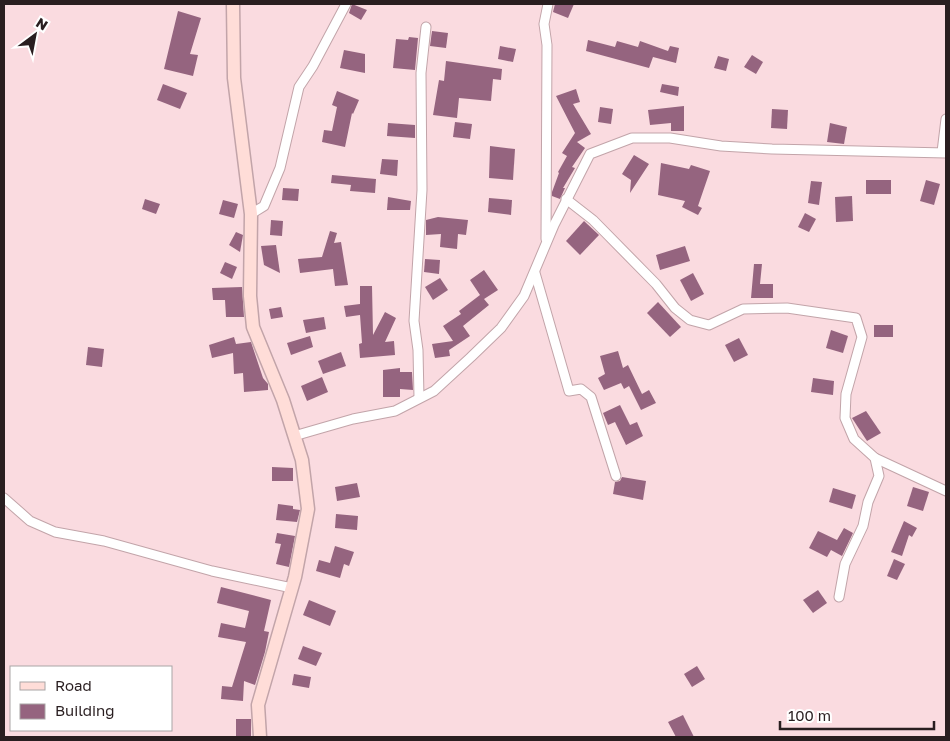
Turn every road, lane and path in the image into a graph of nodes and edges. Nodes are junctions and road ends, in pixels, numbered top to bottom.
1 (233, 4) edge
2 (346, 4) edge
3 (548, 4) edge
4 (426, 27) dead end
5 (946, 119) edge
6 (944, 152) edge
7 (566, 199) junction
8 (251, 214) junction
9 (546, 244) junction
10 (535, 273) junction
11 (419, 398) junction
12 (294, 436) junction
13 (875, 458) junction
14 (616, 476) dead end
15 (946, 491) edge
16 (4, 498) edge
17 (292, 588) junction
18 (839, 597) dead end
19 (260, 737) edge

1 - 8 street
2 - 8 street
3 - 9 street
4 - 11 street
5 - 6 street
6 - 7 street
7 - 9 street
7 - 13 street
8 - 12 street
9 - 10 street
10 - 11 street
10 - 14 street
11 - 12 street
12 - 17 street
13 - 15 street
13 - 18 street
16 - 17 street
17 - 19 street

